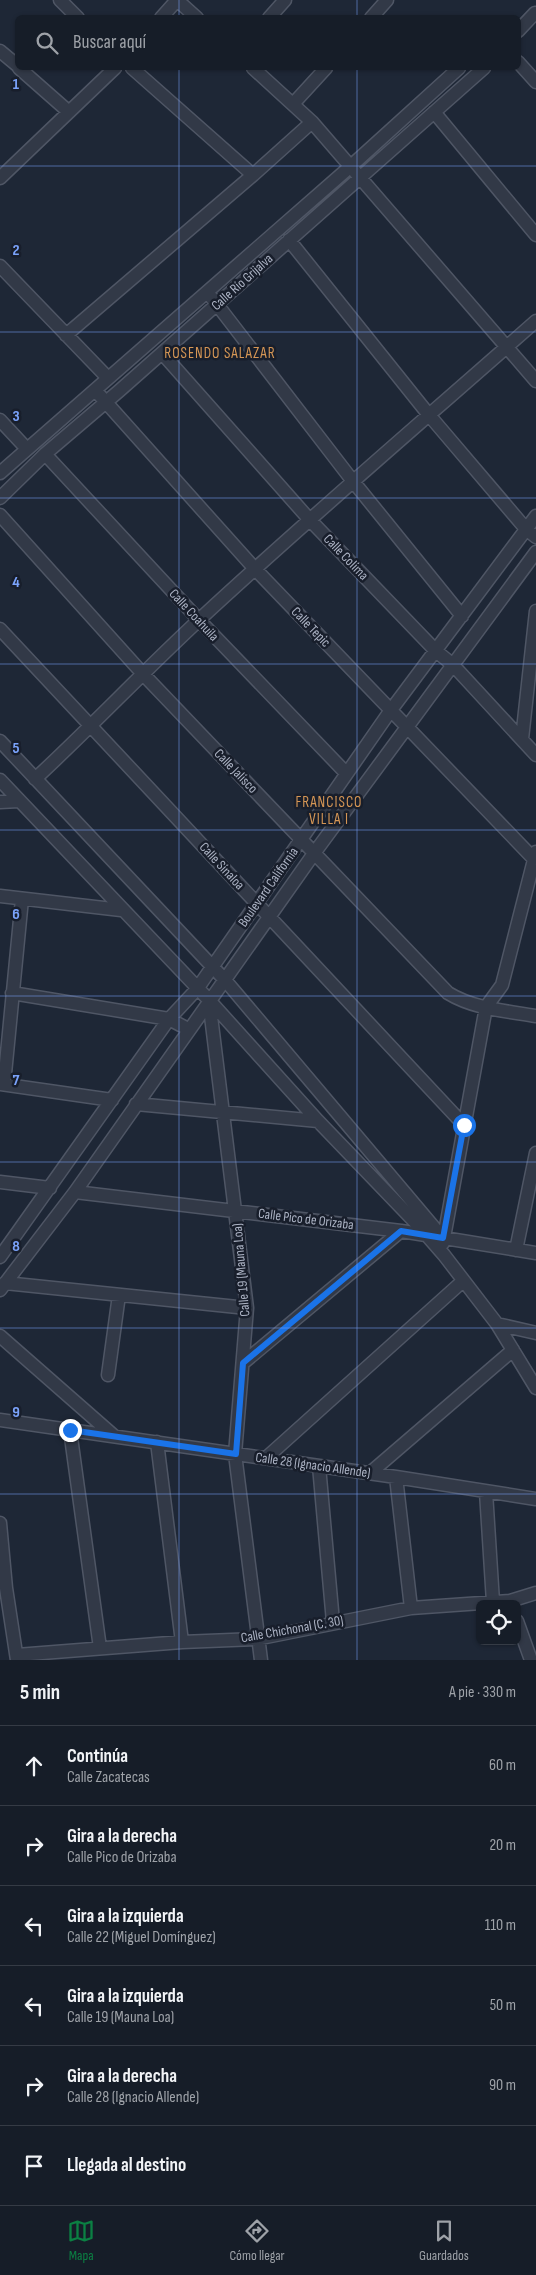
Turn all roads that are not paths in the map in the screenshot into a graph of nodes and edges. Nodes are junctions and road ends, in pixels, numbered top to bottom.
1 (60, 0) edge
2 (177, 0) edge
3 (285, 0) edge
4 (387, 0) edge
5 (536, 12) edge
6 (75, 15) edge
7 (164, 15) edge
8 (194, 15) edge
9 (272, 15) edge
10 (374, 15) edge
11 (521, 21) edge
12 (521, 29) edge
13 (0, 51) edge
14 (15, 64) edge
15 (521, 65) edge
16 (21, 70) edge
17 (113, 70) edge
18 (134, 70) edge
19 (255, 70) edge
20 (324, 70) edge
21 (457, 70) edge
22 (482, 70) edge
23 (536, 82) edge
24 (293, 104) junction
25 (69, 112) junction
26 (434, 112) junction
27 (312, 122) junction
28 (351, 166) junction
29 (1, 175) edge
30 (254, 175) junction
31 (359, 176) junction
32 (536, 235) edge
33 (289, 240) junction
34 (0, 266) edge
35 (205, 291) junction
36 (217, 304) junction
37 (536, 321) edge
38 (66, 335) junction
39 (506, 347) junction
40 (162, 353) junction
41 (108, 378) junction
42 (536, 381) edge
43 (94, 390) junction
44 (106, 402) junction
45 (429, 415) junction
46 (0, 420) edge
47 (27, 449) junction
48 (45, 454) junction
49 (0, 473) edge
50 (352, 480) junction
51 (0, 498) edge
52 (536, 505) edge
53 (0, 515) edge
54 (536, 516) edge
55 (309, 519) junction
56 (524, 527) junction
57 (536, 537) edge
58 (536, 552) edge
59 (255, 569) junction
60 (536, 611) edge
61 (459, 613) junction
62 (199, 620) junction
63 (0, 629) edge
64 (436, 651) junction
65 (453, 665) junction
66 (143, 674) junction
67 (391, 710) junction
68 (92, 726) junction
69 (406, 727) junction
70 (522, 739) junction
71 (0, 741) edge
72 (536, 755) edge
73 (346, 773) junction
74 (34, 779) junction
75 (0, 780) edge
76 (19, 801) junction
77 (0, 802) edge
78 (301, 840) junction
79 (315, 852) junction
80 (535, 855) edge
81 (0, 896) edge
82 (22, 899) junction
83 (257, 904) junction
84 (121, 910) junction
85 (270, 917) junction
86 (212, 967) junction
87 (224, 980) junction
88 (197, 989) junction
89 (12, 993) junction
90 (209, 1000) junction
91 (486, 1007) junction
92 (536, 1016) edge
93 (169, 1019) junction
94 (188, 1029) junction
95 (2, 1084) edge
96 (112, 1100) junction
97 (136, 1104) junction
98 (223, 1113) junction
99 (318, 1120) junction
100 (464, 1125) junction
101 (536, 1153) edge
102 (0, 1182) edge
103 (50, 1188) junction
104 (75, 1192) junction
105 (235, 1210) junction
106 (401, 1231) junction
107 (426, 1235) junction
108 (443, 1238) junction
109 (516, 1250) junction
110 (536, 1253) edge
111 (444, 1255) junction
112 (0, 1257) edge
113 (463, 1281) junction
114 (2, 1286) edge
115 (119, 1295) junction
116 (248, 1308) junction
117 (497, 1324) junction
118 (536, 1333) edge
119 (0, 1336) edge
120 (513, 1350) junction
121 (243, 1363) junction
122 (108, 1375) dead end
123 (534, 1384) edge
124 (0, 1420) edge
125 (70, 1430) junction
126 (114, 1436) junction
127 (156, 1442) junction
128 (236, 1454) junction
129 (266, 1458) junction
130 (319, 1466) junction
131 (370, 1473) junction
132 (396, 1477) junction
133 (486, 1492) junction
134 (536, 1499) edge
135 (0, 1523) edge
136 (2, 1563) edge
137 (3, 1586) edge
138 (536, 1593) edge
139 (493, 1600) edge
140 (518, 1600) edge
141 (476, 1603) edge
142 (411, 1608) junction
143 (333, 1622) junction
144 (521, 1632) edge
145 (258, 1638) junction
146 (182, 1642) junction
147 (100, 1648) junction
148 (17, 1658) edge
149 (261, 1660) edge
150 (531, 1660) edge

1 - 6 street
2 - 7 street
2 - 8 street
3 - 9 street
4 - 10 street
5 - 11 street
5 - 12 street
13 - 14 street
15 - 23 street
16 - 25 street
17 - 25 street
18 - 30 street
19 - 24 street
20 - 24 street
21 - 28 street, Calle Río Grijalva
22 - 26 street, Calle Río Grijalva
24 - 27 street
25 - 29 street
26 - 31 street, Calle Río Grijalva
26 - 32 street
27 - 28 street
27 - 30 street
28 - 31 street
28 - 35 street, Calle Río Grijalva
30 - 38 street
31 - 33 street, Calle Río Grijalva
31 - 39 street
33 - 36 street, Calle Río Grijalva
33 - 45 street
34 - 38 street
35 - 36 street
35 - 41 street, Calle Río Grijalva
36 - 40 street, Calle Río Grijalva
36 - 50 street
37 - 39 street
38 - 41 street
39 - 42 street
39 - 45 street
40 - 44 street, Calle Río Grijalva
40 - 55 street, Calle Colima
41 - 43 street, Calle Río Grijalva
43 - 44 street, Calle Tepic
43 - 47 street, Calle Río Grijalva
44 - 48 street, Calle Río Grijalva
44 - 59 street, Calle Tepic
45 - 50 street
45 - 56 street
46 - 47 street
47 - 49 street, Calle Río Grijalva
48 - 51 street, Calle Río Grijalva
48 - 62 street, Calle Coahuila
50 - 55 street
50 - 61 street
52 - 56 street
53 - 66 street, Calle Jalisco
54 - 56 street, Boulevard California
55 - 59 street
55 - 64 street, Calle Colima
56 - 57 street
56 - 61 street, Boulevard California
58 - 65 street, Boulevard California
59 - 62 street
59 - 67 street, Calle Tepic
60 - 70 street
61 - 64 street, Boulevard California
62 - 66 street
62 - 73 street, Calle Coahuila
63 - 68 street, Calle Sinaloa
64 - 65 street, Calle Colima
64 - 67 street, Boulevard California
65 - 69 street, Boulevard California
65 - 70 street, Calle Colima
66 - 68 street
66 - 78 street, Calle Jalisco
67 - 69 street, Calle Tepic
67 - 73 street, Boulevard California
68 - 74 street
68 - 83 street, Calle Sinaloa
69 - 79 street, Boulevard California
69 - 80 street, Calle Tepic
70 - 72 street, Calle Colima
71 - 74 street
73 - 78 street, Boulevard California
74 - 86 street
75 - 76 street
76 - 77 street
76 - 84 street
78 - 79 street, Calle Jalisco
78 - 83 street, Boulevard California
79 - 85 street, Boulevard California
79 - 91 street, Calle Jalisco
80 - 91 street
81 - 82 street
82 - 84 street
82 - 89 street
83 - 85 street, Calle Sinaloa
83 - 86 street, Boulevard California
84 - 88 street
85 - 87 street, Boulevard California
85 - 100 street, Calle Sinaloa
86 - 87 street
86 - 88 street, Boulevard California
87 - 90 street, Boulevard California
87 - 108 street
88 - 90 street
88 - 93 street, Boulevard California
89 - 93 street
89 - 95 street
90 - 94 street, Boulevard California
90 - 98 street, Calle 19 (Mauna Loa)
90 - 99 street
91 - 92 street, Calle Jalisco
91 - 100 street
93 - 94 street
93 - 96 street, Boulevard California
94 - 97 street, Boulevard California
95 - 96 street
96 - 103 street, Boulevard California
97 - 98 street
97 - 104 street, Boulevard California
98 - 99 street
98 - 105 street, Calle 19 (Mauna Loa)
99 - 107 street
100 - 108 street
101 - 109 street
102 - 103 street
103 - 112 street, Boulevard California
104 - 105 street, Calle Pico de Orizaba
104 - 114 street, Boulevard California
105 - 106 street, Calle Pico de Orizaba
105 - 116 street, Calle 19 (Mauna Loa)
106 - 107 street, Calle Pico de Orizaba
106 - 121 street
107 - 108 street, Calle Pico de Orizaba
107 - 111 street
108 - 109 street, Calle Pico de Orizaba
108 - 111 street
109 - 110 street, Calle Pico de Orizaba
111 - 113 street
113 - 117 street
113 - 129 street
114 - 115 street
115 - 116 street
115 - 122 street
116 - 121 street, Calle 19 (Mauna Loa)
117 - 118 street
117 - 120 street
119 - 126 street
120 - 123 street
120 - 131 street
121 - 128 street, Calle 19 (Mauna Loa)
124 - 125 street, Calle 28 (Ignacio Allende)
125 - 126 street, Calle 28 (Ignacio Allende)
125 - 147 street
126 - 127 street, Calle 28 (Ignacio Allende)
127 - 128 street, Calle 28 (Ignacio Allende)
127 - 146 street
128 - 129 street, Calle 28 (Ignacio Allende)
128 - 145 street, Calle 19 (Mauna Loa)
129 - 130 street, Calle 28 (Ignacio Allende)
130 - 131 street, Calle 28 (Ignacio Allende)
130 - 143 street
131 - 132 street, Calle 28 (Ignacio Allende)
132 - 133 street, Calle 28 (Ignacio Allende)
132 - 142 street
133 - 134 street, Calle 28 (Ignacio Allende)
133 - 139 street
135 - 136 street
136 - 137 street
137 - 148 street
138 - 140 street, Calle Chichonal (C. 30)
141 - 142 street, Calle Chichonal (C. 30)
142 - 143 street, Calle Chichonal (C. 30)
143 - 145 street, Calle Chichonal (C. 30)
144 - 150 street
145 - 146 street, Calle Chichonal (C. 30)
145 - 149 street, Calle 19 (Mauna Loa)
146 - 147 street, Calle Chichonal (C. 30)
147 - 148 street, Calle Chichonal (C. 30)

